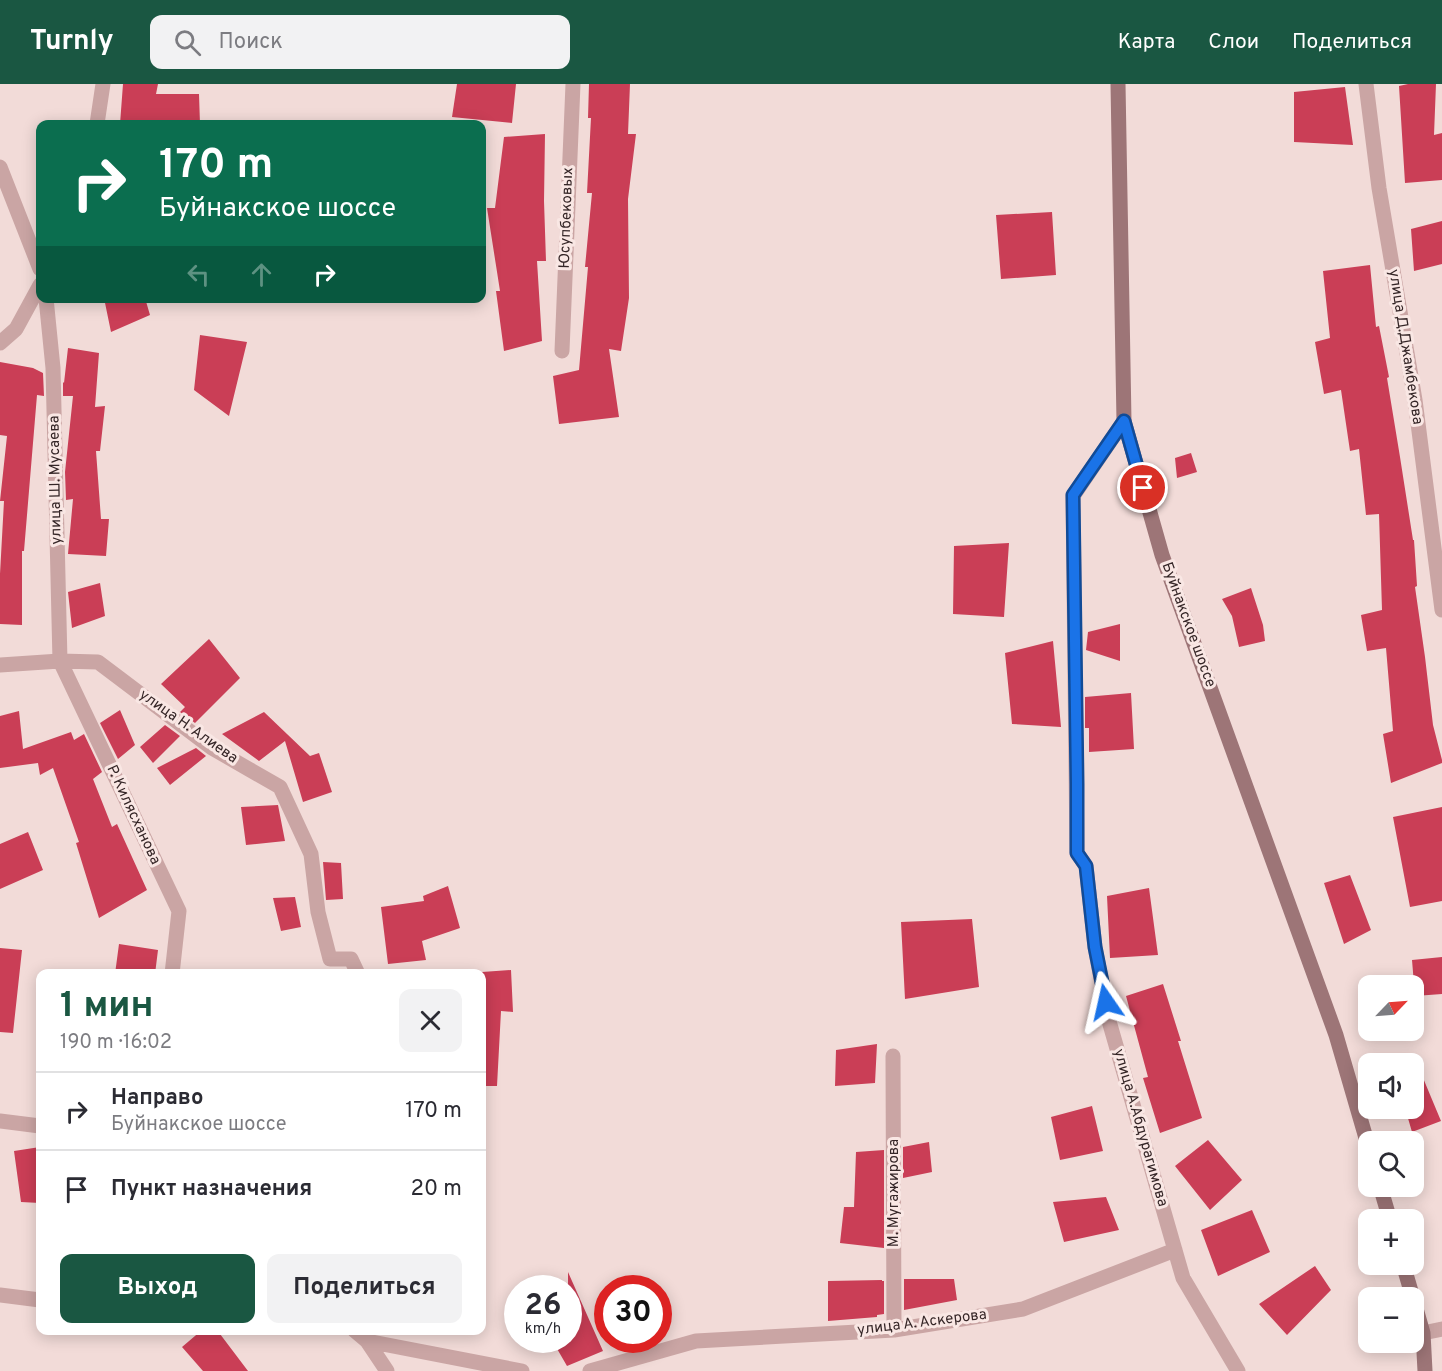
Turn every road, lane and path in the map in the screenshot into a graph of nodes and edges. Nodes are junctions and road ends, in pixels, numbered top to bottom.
1 (103, 84) edge
2 (573, 84) edge
3 (1118, 84) edge
4 (1366, 84) edge
5 (98, 120) edge
6 (0, 167) edge
7 (36, 259) edge
8 (36, 292) edge
9 (46, 303) edge
10 (0, 343) edge
11 (562, 351) dead end
12 (1124, 421) junction
13 (1442, 610) edge
14 (60, 662) junction
15 (0, 664) edge
16 (173, 969) edge
17 (356, 969) edge
18 (893, 1056) dead end
19 (0, 1121) edge
20 (36, 1126) edge
21 (1364, 1131) edge
22 (1175, 1250) junction
23 (0, 1295) edge
24 (36, 1300) edge
25 (1442, 1329) edge
26 (894, 1330) junction
27 (1424, 1333) edge
28 (360, 1335) edge
29 (367, 1341) junction
30 (1424, 1352) edge
31 (387, 1371) edge
32 (522, 1371) edge
33 (590, 1371) edge
34 (1238, 1371) edge
35 (1425, 1371) edge

1 - 5 street
2 - 11 street, Юсупбековых
3 - 12 main road, Буйнакское шоссе
4 - 13 street, улица Д.Джамбекова
6 - 7 street
8 - 10 street
9 - 14 street, улица Ш. Мусаева
12 - 21 main road, Буйнакское шоссе
12 - 22 street, улица А.Абдурагимова
14 - 15 street
14 - 16 street, Р. Килясханова
14 - 17 street, улица Н. Алиева
18 - 26 street, М. Мугажирова
19 - 20 street
22 - 26 street, улица А. Аскерова
22 - 34 street, улица А.Абдурагимова
23 - 24 street
25 - 27 street
26 - 33 street, улица А. Аскерова
28 - 29 street
29 - 31 street
29 - 32 street
30 - 35 main road

